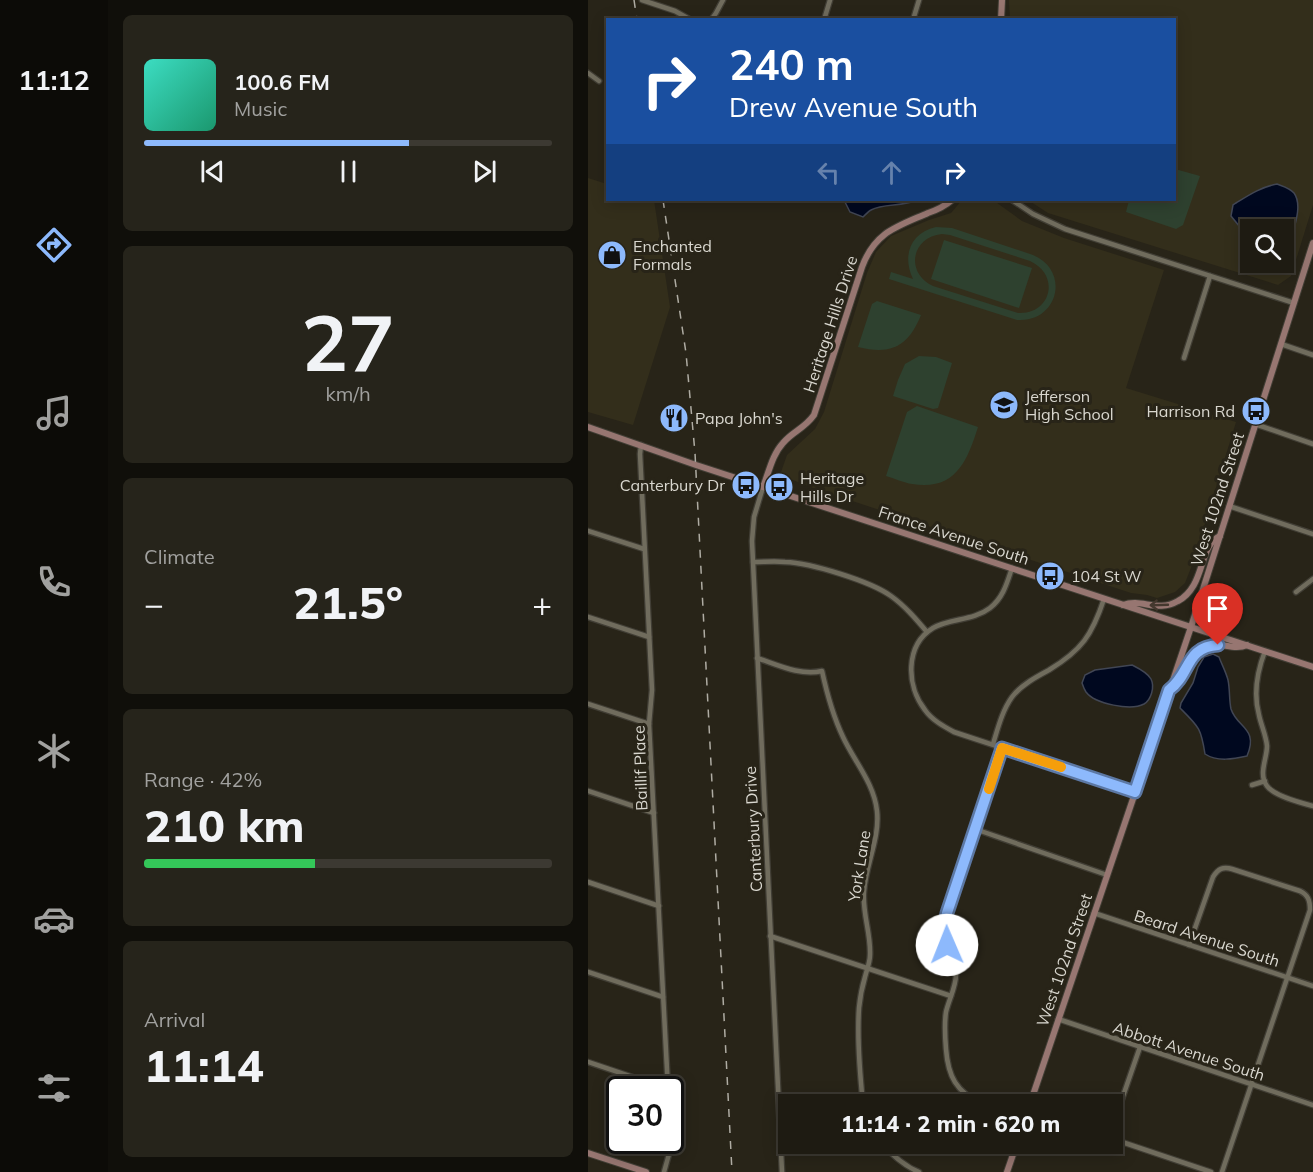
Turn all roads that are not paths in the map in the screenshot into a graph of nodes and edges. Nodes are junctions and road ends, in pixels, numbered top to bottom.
1 (723, 0) edge
2 (830, 0) edge
3 (919, 0) edge
4 (1002, 0) edge
5 (645, 1) edge
6 (688, 18) edge
7 (712, 18) edge
8 (825, 18) edge
9 (914, 18) edge
10 (1001, 18) edge
11 (588, 73) edge
12 (599, 81) dead end
13 (951, 201) edge
14 (1014, 201) edge
15 (1313, 243) edge
16 (1209, 276) junction
17 (1294, 303) junction
18 (1281, 344) junction
19 (1313, 355) edge
20 (1184, 358) dead end
21 (1255, 424) junction
22 (588, 427) edge
23 (1313, 444) edge
24 (641, 445) junction
25 (763, 487) junction
26 (1229, 506) junction
27 (588, 531) edge
28 (1313, 534) edge
29 (1220, 536) junction
30 (645, 549) junction
31 (753, 562) junction
32 (1012, 568) junction
33 (1313, 579) edge
34 (1296, 592) dead end
35 (1104, 599) junction
36 (1123, 605) junction
37 (588, 617) edge
38 (1191, 627) junction
39 (927, 632) junction
40 (649, 637) junction
41 (1247, 645) junction
42 (1265, 651) junction
43 (757, 658) junction
44 (1313, 667) edge
45 (1169, 690) junction
46 (588, 704) edge
47 (649, 724) junction
48 (993, 744) junction
49 (1002, 748) junction
50 (1265, 781) junction
51 (1252, 785) dead end
52 (588, 791) edge
53 (1135, 792) junction
54 (1313, 806) edge
55 (654, 813) junction
56 (975, 829) junction
57 (1107, 874) junction
58 (588, 882) edge
59 (658, 906) junction
60 (1094, 913) junction
61 (770, 936) junction
62 (1189, 945) junction
63 (868, 968) junction
64 (588, 972) edge
65 (1287, 977) junction
66 (1313, 986) edge
67 (951, 996) junction
68 (663, 997) junction
69 (1058, 1019) junction
70 (1140, 1047) junction
71 (588, 1062) edge
72 (629, 1076) edge
73 (667, 1076) edge
74 (1251, 1084) junction
75 (863, 1094) edge
76 (964, 1094) edge
77 (1033, 1094) edge
78 (1123, 1096) edge
79 (1313, 1105) edge
80 (1123, 1142) edge
81 (588, 1152) edge
82 (669, 1154) edge
83 (890, 1154) edge
84 (1013, 1154) edge
85 (646, 1172) edge
86 (664, 1172) edge
87 (782, 1172) edge
88 (919, 1172) edge
89 (1007, 1172) edge
90 (1211, 1172) edge
91 (1222, 1172) edge

1 - 7 street
2 - 8 street
3 - 9 street
4 - 10 street
5 - 6 street
11 - 12 street
13 - 25 street, Heritage Hills Drive
14 - 16 street
15 - 17 street, West 102nd Street
16 - 17 street
16 - 20 street
17 - 18 street, West 102nd Street
18 - 19 street
18 - 21 street, West 102nd Street
21 - 23 street
21 - 26 street, West 102nd Street
22 - 24 street, France Avenue South
24 - 25 street, France Avenue South
24 - 30 street, Baillif Place
25 - 31 street, Canterbury Drive
25 - 32 street, France Avenue South
26 - 28 street
26 - 29 street, West 102nd Street
27 - 30 street
29 -> 36 street
29 - 38 street, West 102nd Street
30 - 40 street, Baillif Place
31 - 39 street
31 - 43 street, Canterbury Drive
32 - 35 street, France Avenue South
32 - 39 street
33 - 34 street
35 - 36 street, France Avenue South
35 - 48 street
36 - 38 street, France Avenue South
37 - 40 street
38 - 41 street, France Avenue South
38 - 45 street, West 102nd Street
39 - 48 street
40 - 47 street, Baillif Place
41 - 42 street, France Avenue South
41 - 45 street
42 - 44 street, France Avenue South
42 - 50 street
43 - 61 street, Canterbury Drive
43 - 63 street, York Lane
45 - 53 street, West 102nd Street
46 - 47 street
47 - 55 street, Baillif Place
48 - 49 street
49 - 53 street
49 - 56 street
50 - 51 street
50 - 54 street
52 - 55 street
53 - 57 street, West 102nd Street
55 - 59 street, Baillif Place
56 - 57 street
56 - 67 street
57 - 60 street, West 102nd Street
58 - 59 street
59 - 68 street, Baillif Place
60 - 62 street, Beard Avenue South
60 - 69 street, West 102nd Street
61 - 63 street
61 - 87 street, Canterbury Drive
62 - 65 street, Beard Avenue South
62 - 65 street
63 - 67 street
63 - 75 street, York Lane
64 - 68 street
65 - 66 street, Beard Avenue South
65 - 74 street
67 - 76 street
68 - 73 street, Baillif Place
69 - 70 street, Abbott Avenue South
69 - 77 street, West 102nd Street
70 - 74 street, Abbott Avenue South
70 - 78 street
71 - 72 street
74 - 79 street, Abbott Avenue South
74 - 91 street
80 - 90 street
81 - 85 street
82 - 86 street
83 - 88 street
84 - 89 street

